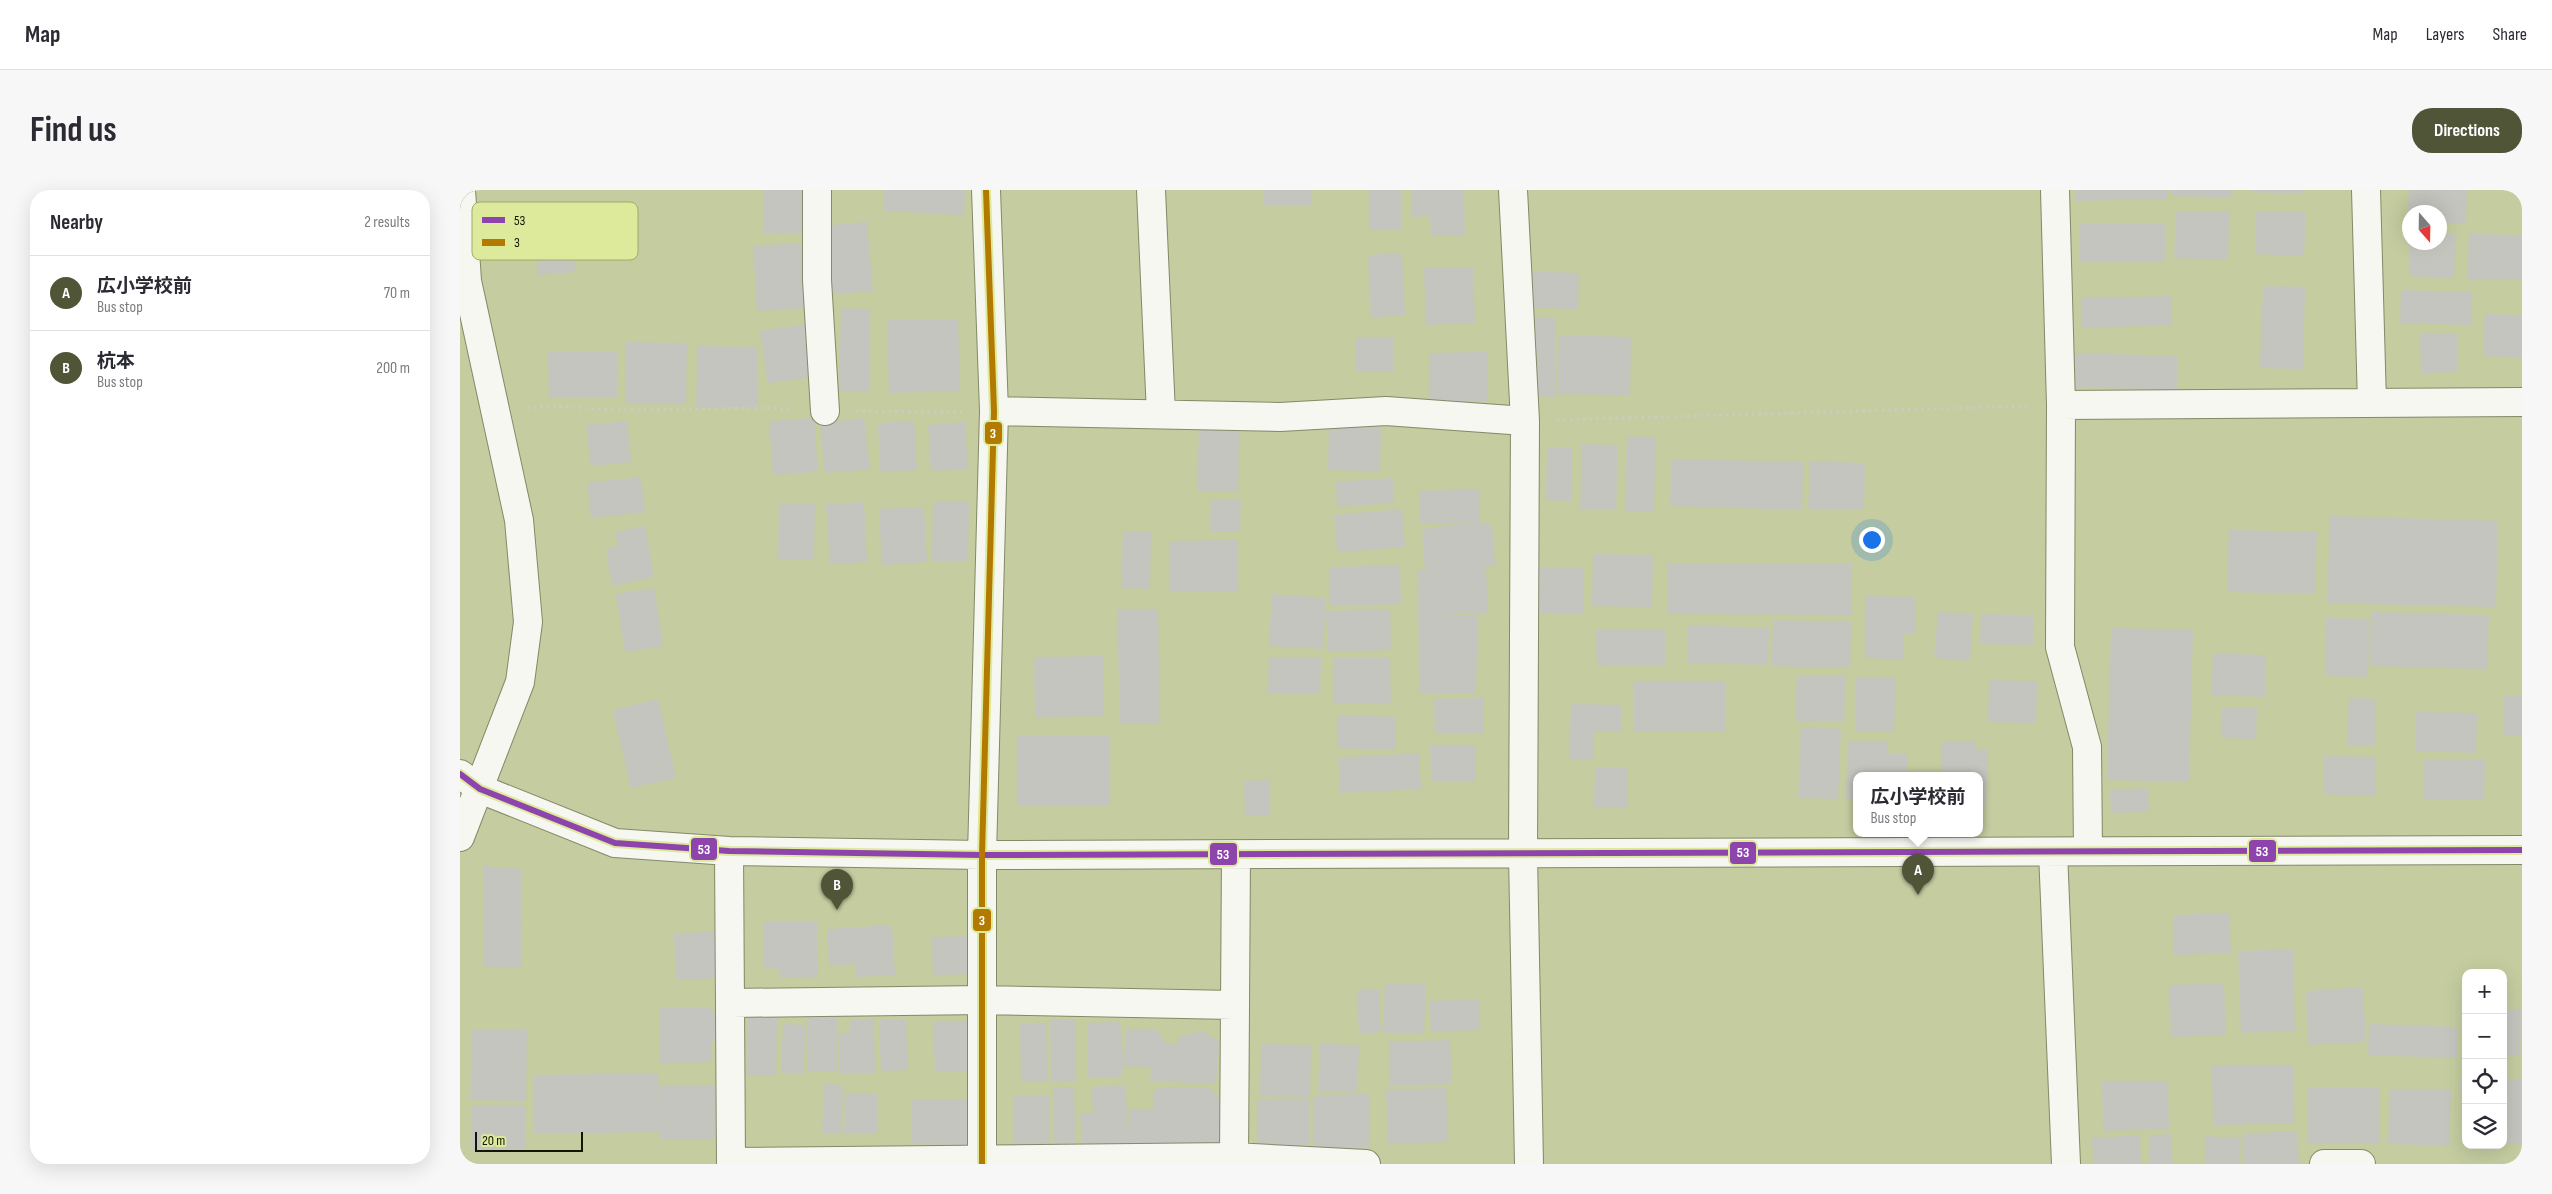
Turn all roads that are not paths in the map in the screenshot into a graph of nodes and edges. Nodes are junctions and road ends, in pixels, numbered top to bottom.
1 (461, 190) edge
2 (817, 190) edge
3 (986, 190) edge
4 (1151, 190) edge
5 (1513, 190) edge
6 (2055, 190) edge
7 (2366, 190) edge
8 (2522, 402) edge
9 (2372, 403) junction
10 (2061, 405) junction
11 (825, 411) road end
12 (994, 411) junction
13 (1161, 414) junction
14 (1525, 421) junction
15 (470, 782) edge
16 (460, 837) edge
17 (2522, 850) edge
18 (729, 851) junction
19 (2088, 851) junction
20 (2053, 852) junction
21 (1236, 855) junction
22 (1523, 855) junction
23 (982, 856) junction
24 (983, 1000) junction
25 (732, 1002) junction
26 (1233, 1005) junction
27 (1234, 1157) junction
28 (982, 1161) edge
29 (731, 1163) edge
30 (1366, 1164) edge
31 (1529, 1164) edge
32 (2066, 1164) edge
33 (2324, 1164) edge
34 (2361, 1164) edge

1 - 15 street
2 - 11 street
3 - 12 street
4 - 13 street
5 - 14 street
6 - 10 street
7 - 9 street
8 - 9 street
9 - 10 street
10 - 19 street
12 - 13 street
12 - 23 street
13 - 14 street
14 - 22 street
15 - 16 street
15 - 18 street
17 - 19 street
18 - 23 street
18 - 25 street
19 - 20 street
20 - 22 street
20 - 32 street
21 - 22 street
21 - 23 street
21 - 26 street
22 - 31 street
23 - 24 street
24 - 25 street
24 - 26 street
24 - 28 street
25 - 29 street
26 - 27 street
27 - 28 street
27 - 30 street
28 - 29 street
33 - 34 street

